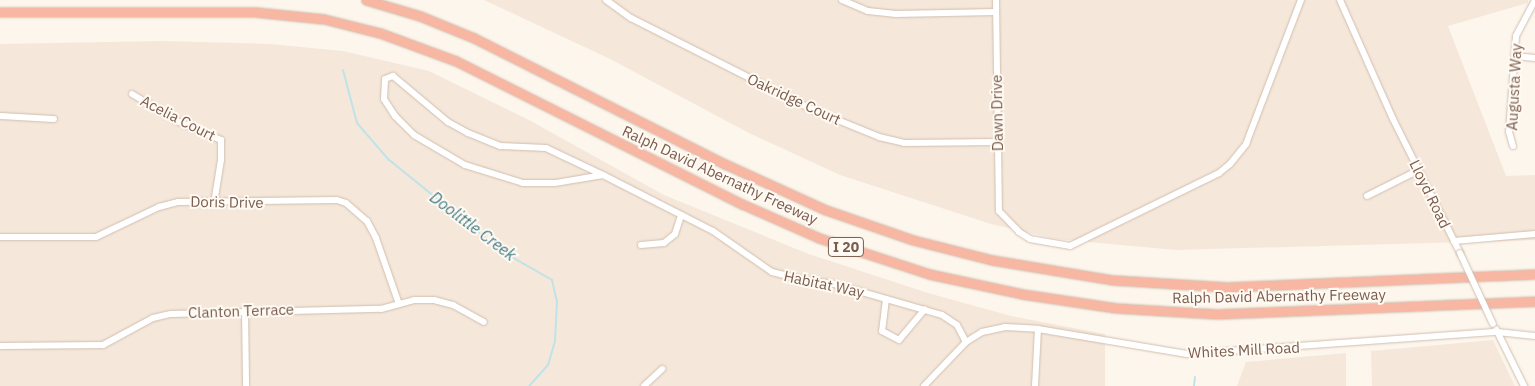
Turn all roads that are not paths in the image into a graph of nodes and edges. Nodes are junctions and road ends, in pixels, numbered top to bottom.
1 (366, 0) edge
2 (606, 0) edge
3 (842, 0) edge
4 (996, 0) edge
5 (1301, 0) edge
6 (1340, 0) edge
7 (1535, 1) edge
8 (995, 12) junction
9 (0, 13) edge
10 (1515, 56) junction
11 (1535, 58) edge
12 (132, 94) dead end
13 (0, 116) edge
14 (54, 118) dead end
15 (997, 142) junction
16 (1513, 146) dead end
17 (1419, 170) junction
18 (603, 175) junction
19 (1367, 196) dead end
20 (214, 203) junction
21 (682, 215) junction
22 (1535, 234) edge
23 (0, 237) edge
24 (1454, 241) junction
25 (641, 245) dead end
26 (1535, 274) edge
27 (886, 298) junction
28 (1535, 301) edge
29 (399, 304) junction
30 (925, 309) junction
31 (245, 310) junction
32 (484, 322) dead end
33 (1038, 329) junction
34 (1497, 332) junction
35 (1535, 336) edge
36 (966, 342) junction
37 (0, 346) edge
38 (662, 369) dead end
39 (246, 386) edge
40 (644, 386) edge
41 (924, 386) edge
42 (1035, 386) edge
43 (1524, 386) edge

1 - 26 highway, Ralph David Abernathy Freeway / I 20
2 - 15 street, Oakridge Court
3 - 8 street
4 - 8 street, Dawn Drive
5 - 15 street, Dawn Drive
6 - 17 street, Lloyd Road
7 - 10 street, Augusta Way
8 - 15 street, Dawn Drive
9 - 28 highway, Ralph David Abernathy Freeway / I 20
10 - 11 street
10 - 16 street, Augusta Way
12 - 20 street, Acelia Court
13 - 14 street
17 - 19 street
17 - 24 street, Lloyd Road
18 - 18 street, Habitat Way
18 - 21 street, Habitat Way
20 - 23 street, Doris Drive
20 - 29 street, Doris Drive
21 - 25 street
21 - 27 street, Habitat Way
22 - 24 street
24 - 34 street, Lloyd Road, bridge
27 - 30 street, Habitat Way
27 - 30 street
29 - 31 street, Clanton Terrace
29 - 32 street, Clanton Terrace
30 - 36 street, Habitat Way
31 - 37 street, Clanton Terrace
31 - 39 street
33 - 34 street, Whites Mill Road
33 - 36 street, Whites Mill Road
33 - 42 street
34 - 35 street, Whites Mill Road
34 - 43 street, Lloyd Road
36 - 41 street, Whites Mill Road
38 - 40 street

